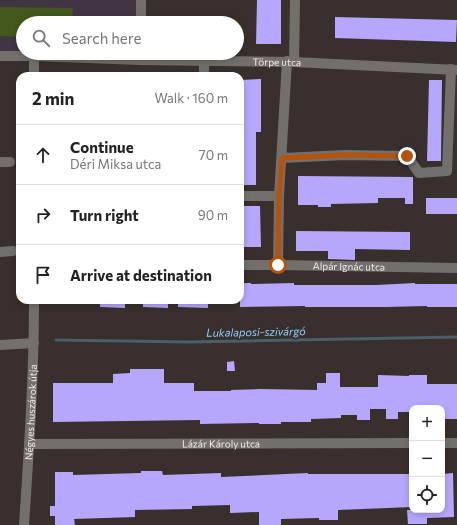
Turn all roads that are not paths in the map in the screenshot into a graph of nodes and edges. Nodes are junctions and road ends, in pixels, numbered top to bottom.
1 (141, 0) edge
2 (295, 0) edge
3 (141, 16) edge
4 (0, 56) edge
5 (16, 56) edge
6 (34, 60) edge
7 (204, 60) joint
8 (291, 61) junction
9 (454, 69) edge
10 (34, 72) edge
11 (204, 72) edge
12 (282, 158) junction
13 (0, 162) edge
14 (10, 162) dead end
15 (244, 196) edge
16 (279, 196) junction
17 (13, 251) dead end
18 (0, 252) edge
19 (244, 265) edge
20 (278, 265) junction
21 (457, 268) edge
22 (34, 304) edge
23 (34, 343) junction
24 (0, 345) edge
25 (409, 443) edge
26 (445, 443) edge
27 (457, 443) edge
28 (29, 444) junction
29 (24, 525) edge

1 - 3 street
2 - 8 street
4 - 5 street, Törpe utca
6 - 10 street
7 - 8 street, Törpe utca
7 - 11 street
8 - 9 street, Törpe utca
8 - 12 street
9 - 12 street
12 - 16 street
13 - 14 street
15 - 16 street
16 - 20 street
17 - 18 street
19 - 20 street, Alpár Ignác utca
20 - 21 street, Alpár Ignác utca
22 - 23 street, Négyes huszárok útja
23 - 24 street
23 - 28 street, Négyes huszárok útja
25 - 28 street, Lázár Károly utca
26 - 27 street
28 - 29 street, Négyes huszárok útja

